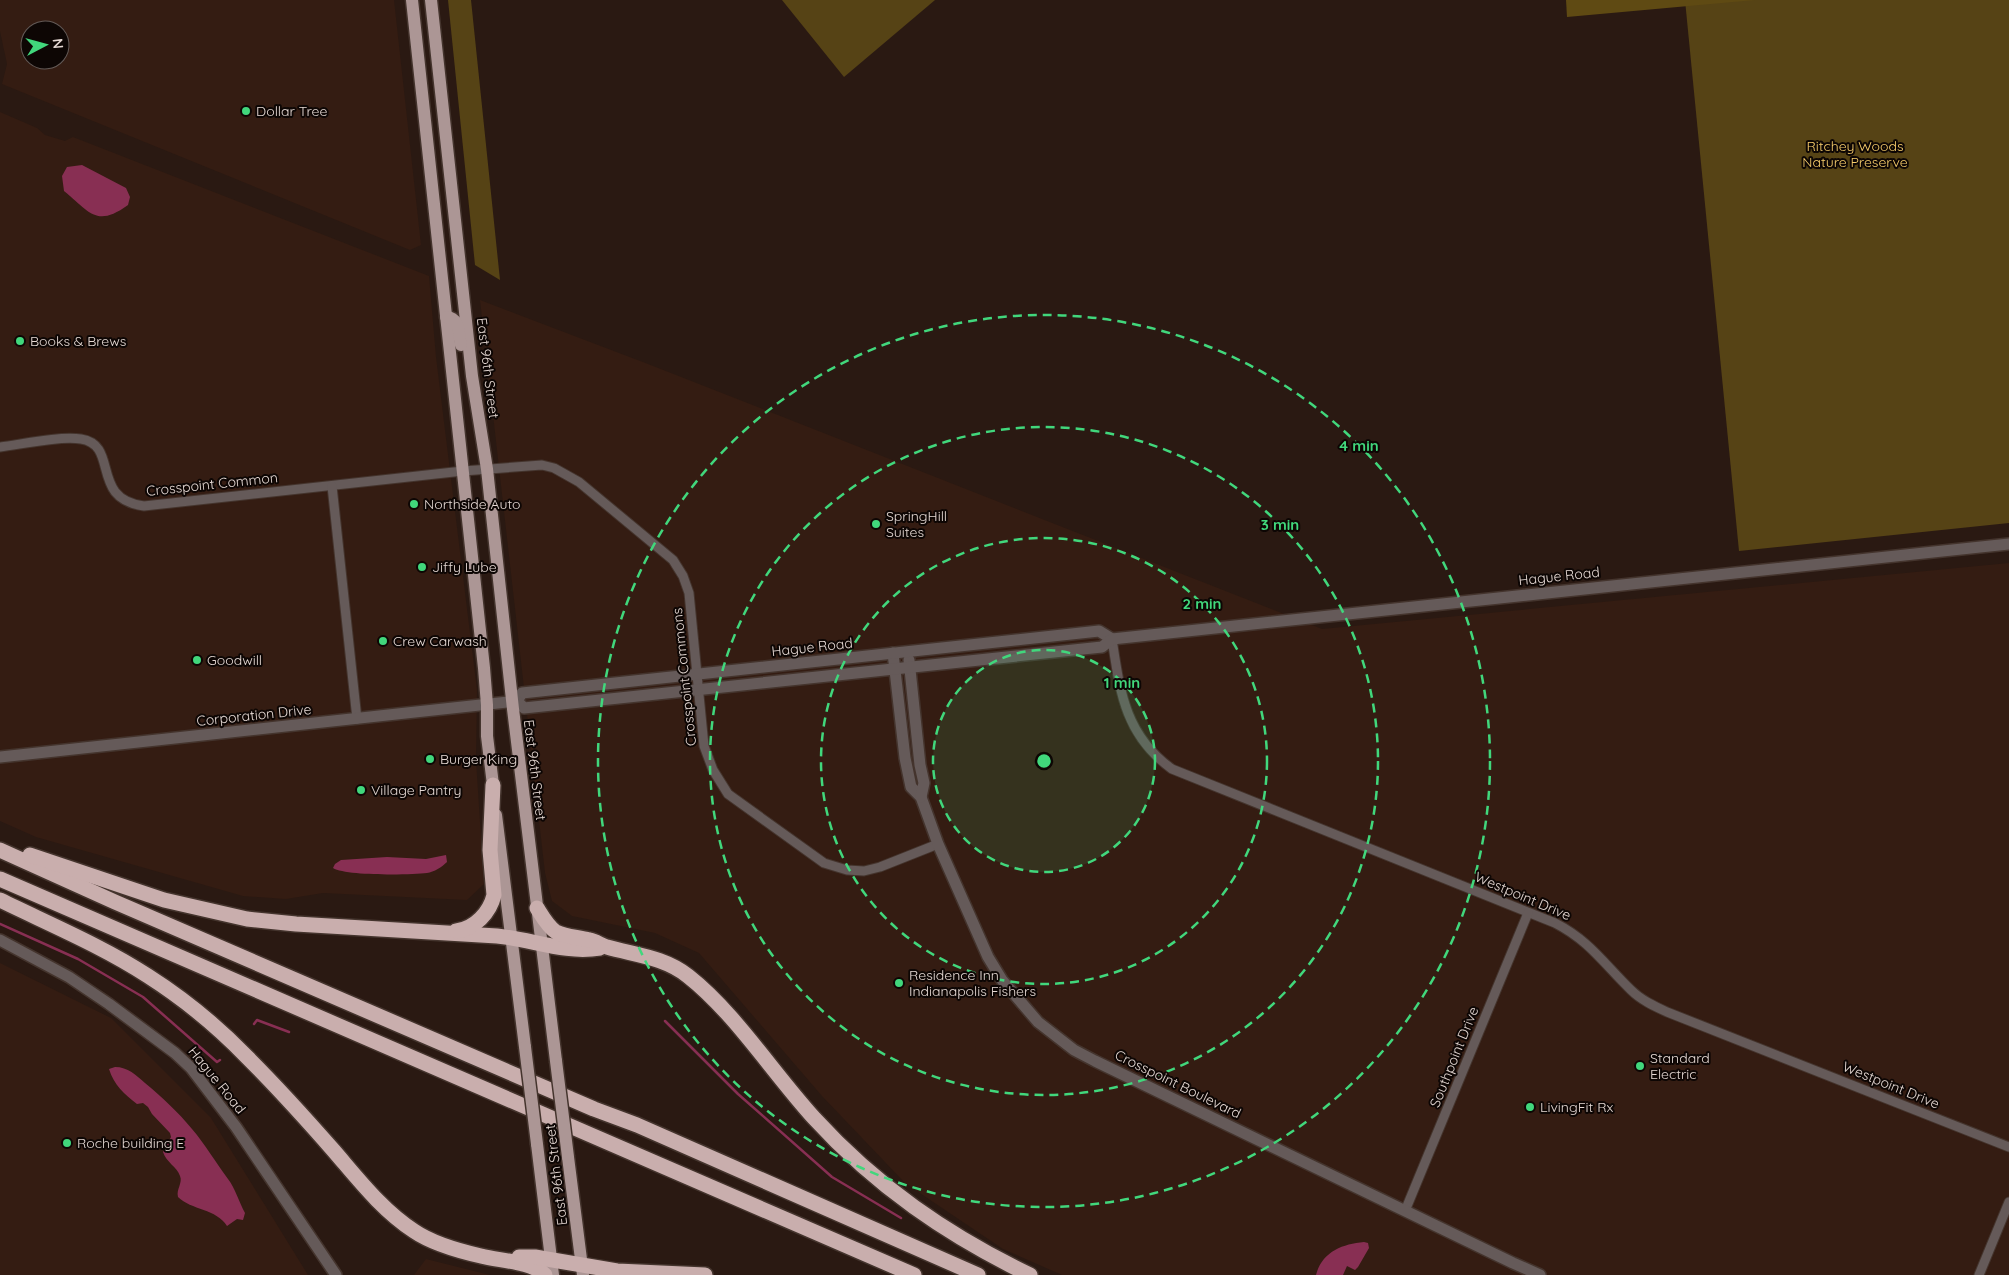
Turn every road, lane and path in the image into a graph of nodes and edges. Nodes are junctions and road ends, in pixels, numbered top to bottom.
1 (412, 0) edge
2 (431, 0) edge
3 (416, 35) junction
4 (446, 140) junction
5 (446, 317) junction
6 (472, 376) junction
7 (0, 446) edge
8 (486, 469) junction
9 (463, 471) junction
10 (332, 486) junction
11 (2009, 544) edge
12 (1112, 639) junction
13 (908, 651) junction
14 (893, 653) junction
15 (910, 667) junction
16 (895, 669) junction
17 (697, 674) junction
18 (699, 689) junction
19 (514, 702) junction
20 (487, 705) junction
21 (357, 719) junction
22 (0, 757) edge
23 (493, 785) junction
24 (921, 797) junction
25 (938, 844) junction
26 (0, 845) edge
27 (0, 850) edge
28 (0, 879) edge
29 (0, 900) edge
30 (537, 908) junction
31 (1528, 913) junction
32 (446, 932) junction
33 (512, 937) junction
34 (0, 940) edge
35 (542, 944) junction
36 (607, 947) junction
37 (2009, 1147) edge
38 (2009, 1202) edge
39 (1404, 1211) junction
40 (500, 1260) junction
41 (552, 1267) edge
42 (582, 1270) edge
43 (635, 1273) edge
44 (336, 1275) edge
45 (545, 1275) edge
46 (705, 1275) edge
47 (914, 1275) edge
48 (978, 1275) edge
49 (1030, 1275) edge
50 (1540, 1275) edge
51 (1979, 1275) edge

1 - 3 main road, East 96th Street
2 - 4 main road, East 96th Street
3 - 4 main road
3 - 5 main road, East 96th Street
4 - 6 main road, East 96th Street
5 - 6 main road
5 - 9 main road, East 96th Street
6 - 8 main road, East 96th Street
7 - 10 street, Crosspoint Common
8 - 9 street, Crosspoint Commons
8 - 17 street, Crosspoint Commons
8 - 19 main road, East 96th Street
9 - 10 street, Crosspoint Common
9 - 20 main road, East 96th Street
10 - 21 street
11 - 12 street, Hague Road
12 - 13 street, Hague Road
12 - 15 street, Hague Road
12 - 31 street, Westpoint Drive
13 - 14 street, Hague Road
13 - 15 street, Crosspoint Boulevard
14 - 16 street, Crosspoint Boulevard
14 - 17 street, Hague Road
15 - 16 street, Hague Road
15 - 24 street, Crosspoint Boulevard
16 - 18 street, Hague Road
16 - 24 street, Crosspoint Boulevard
17 - 18 street, Crosspoint Commons
17 - 19 street, Hague Road
18 - 19 street, Hague Road
18 - 25 street, Crosspoint Commons
19 - 20 street, Corporation Drive
19 - 30 main road, East 96th Street
20 - 21 street, Corporation Drive
20 - 23 main road, East 96th Street
21 - 22 street, Corporation Drive
23 - 32 highway
23 - 33 main road, East 96th Street
24 - 25 street, Crosspoint Boulevard
25 - 39 street, Crosspoint Boulevard
26 - 32 highway
27 - 48 highway
28 - 47 highway
29 - 40 highway
30 - 35 main road, East 96th Street
30 - 36 highway
31 - 37 street, Westpoint Drive
31 - 39 street, Southpoint Drive
32 - 33 highway
33 - 35 highway
33 - 41 main road, East 96th Street, bridge
34 - 44 street, Hague Road
35 - 36 highway
35 - 42 main road, East 96th Street, bridge
36 - 49 highway
38 - 51 street
39 - 50 street, Crosspoint Boulevard
40 - 41 highway
40 - 45 highway
41 - 42 highway
42 - 43 highway
43 - 46 highway

